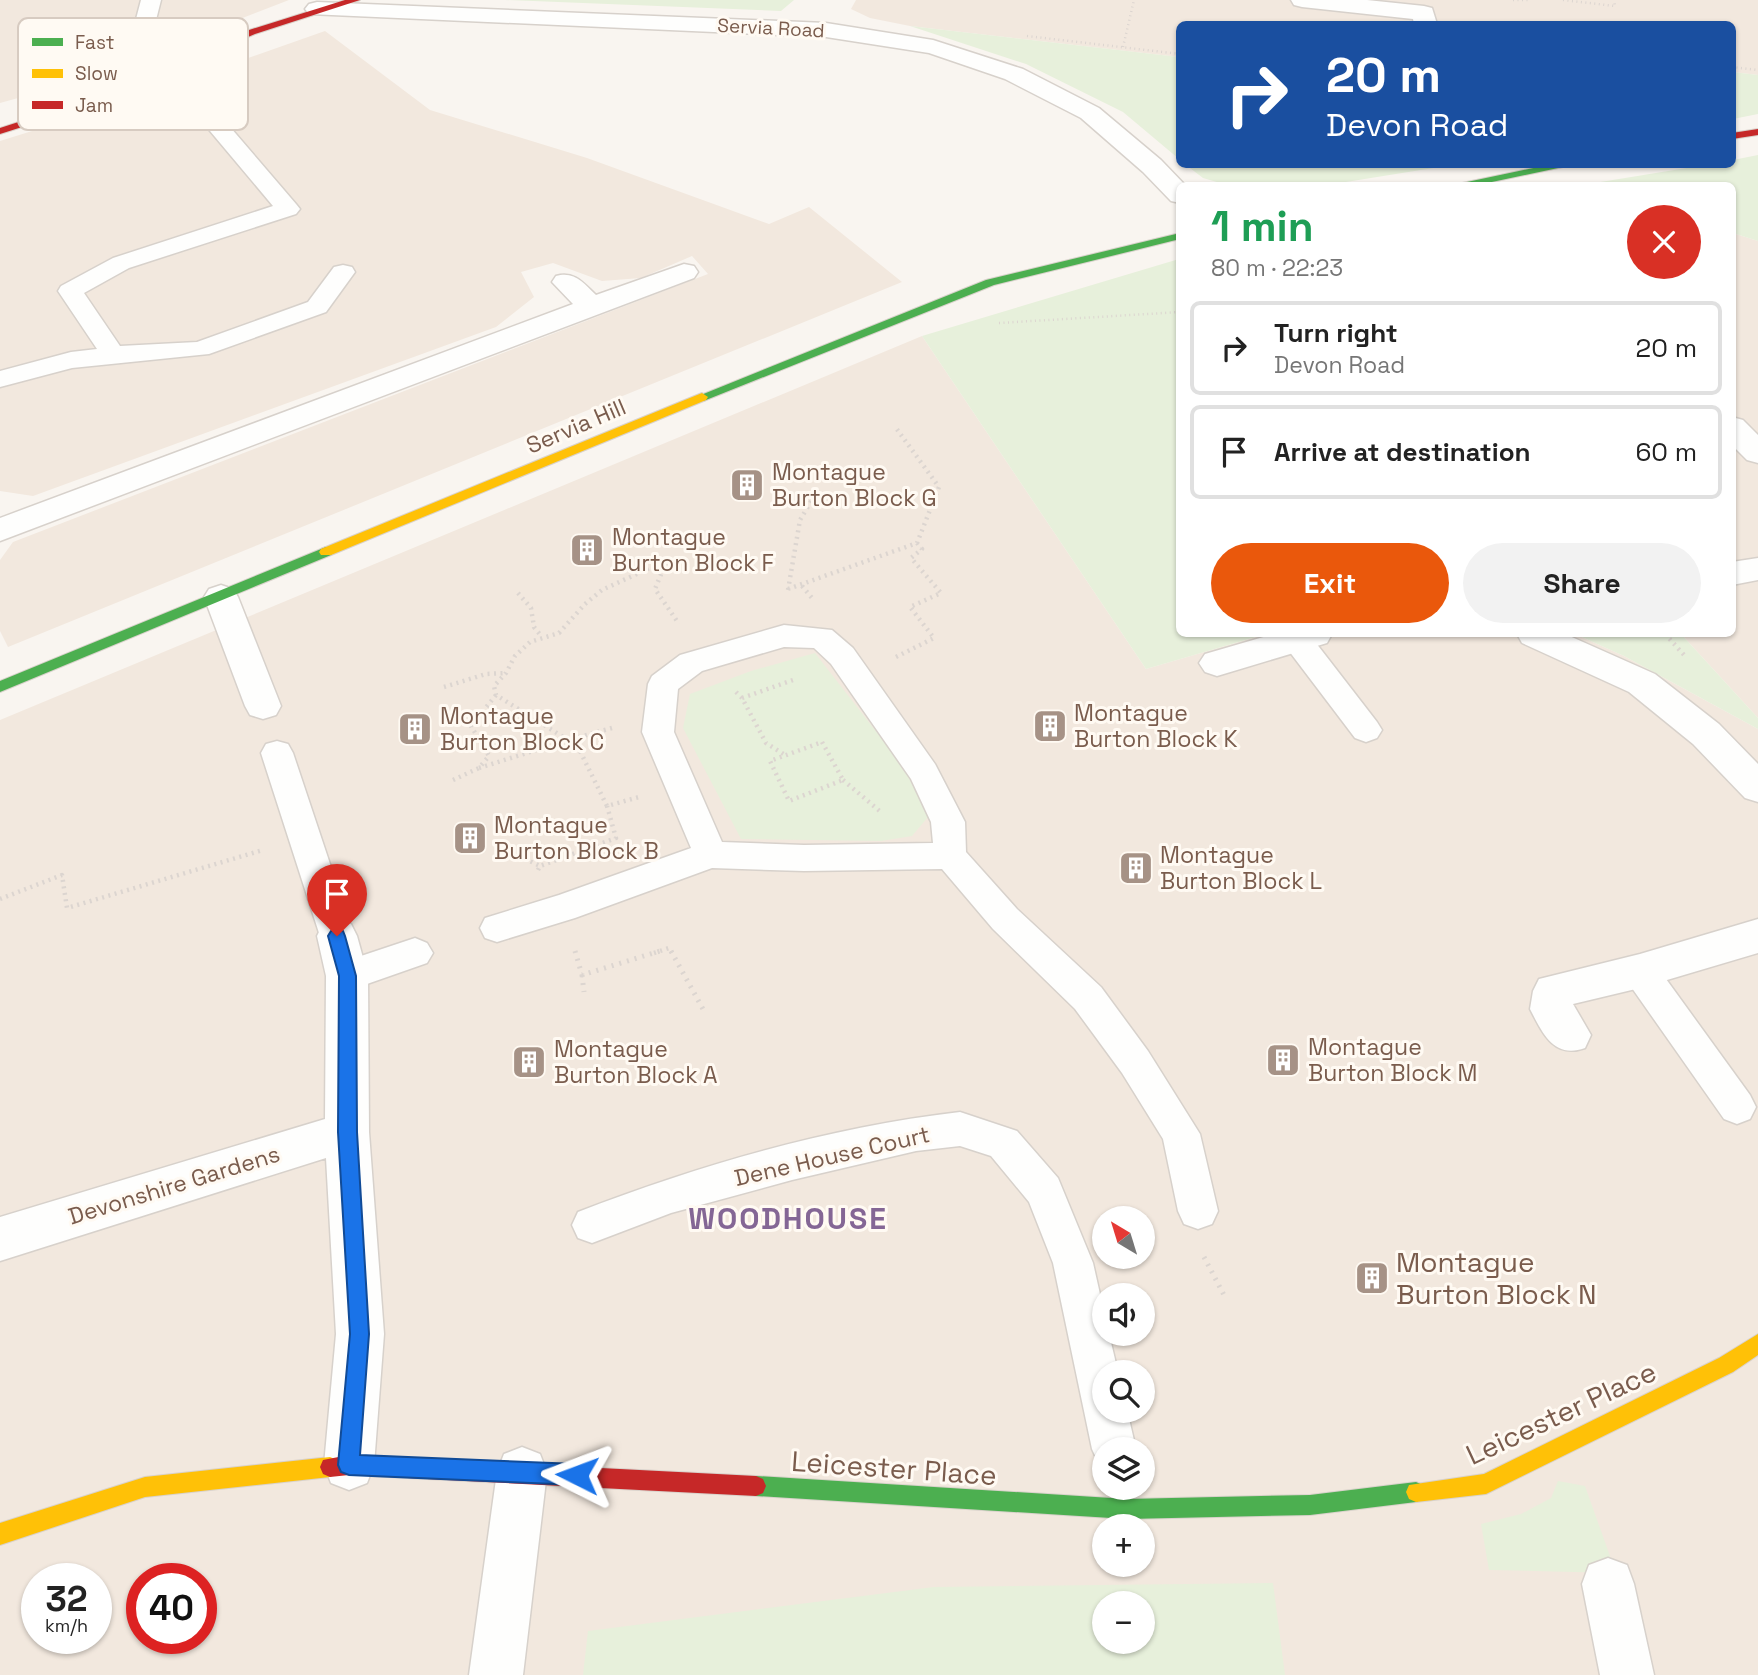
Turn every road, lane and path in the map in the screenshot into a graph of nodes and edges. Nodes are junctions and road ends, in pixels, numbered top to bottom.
1 (151, 0) edge
2 (355, 0) edge
3 (1134, 0) edge
4 (1302, 0) edge
5 (1513, 0) edge
6 (1531, 0) edge
7 (1563, 0) edge
8 (1614, 0) edge
9 (317, 9) junction
10 (146, 18) edge
11 (1425, 21) edge
12 (248, 34) edge
13 (1019, 35) dead end
14 (1123, 47) junction
15 (1176, 54) edge
16 (1736, 68) edge
17 (1758, 70) edge
18 (18, 125) edge
19 (220, 130) edge
20 (0, 131) edge
21 (1758, 132) edge
22 (1736, 135) edge
23 (1550, 168) edge
24 (1475, 182) edge
25 (1176, 191) edge
26 (1176, 237) edge
27 (343, 272) dead end
28 (684, 272) dead end
29 (566, 282) dead end
30 (591, 306) junction
31 (1176, 312) edge
32 (993, 324) dead end
33 (113, 354) junction
34 (0, 379) edge
35 (896, 428) dead end
36 (1736, 430) edge
37 (1758, 453) edge
38 (813, 498) dead end
39 (0, 530) edge
40 (917, 543) junction
41 (1758, 569) edge
42 (1736, 573) edge
43 (802, 586) junction
44 (788, 589) junction
45 (518, 593) dead end
46 (221, 597) junction
47 (783, 598) dead end
48 (819, 606) dead end
49 (542, 636) junction
50 (1303, 637) edge
51 (1307, 637) edge
52 (1541, 637) edge
53 (895, 657) dead end
54 (705, 659) junction
55 (1217, 663) dead end
56 (506, 673) junction
57 (674, 676) junction
58 (793, 680) dead end
59 (0, 687) edge
60 (444, 687) dead end
61 (496, 695) junction
62 (742, 698) junction
63 (263, 706) dead end
64 (660, 710) junction
65 (1366, 730) dead end
66 (568, 740) junction
67 (277, 753) dead end
68 (786, 755) junction
69 (479, 768) junction
70 (453, 779) dead end
71 (843, 780) junction
72 (681, 785) junction
73 (1758, 789) edge
74 (859, 791) dead end
75 (304, 838) junction
76 (513, 853) dead end
77 (711, 855) junction
78 (950, 856) junction
79 (540, 866) dead end
80 (0, 899) edge
81 (563, 908) junction
82 (497, 928) dead end
83 (1758, 936) edge
84 (415, 953) dead end
85 (342, 956) junction
86 (1640, 971) junction
87 (582, 975) junction
88 (584, 992) dead end
89 (704, 1011) dead end
90 (1570, 1035) dead end
91 (1737, 1107) dead end
92 (348, 1132) junction
93 (1198, 1211) dead end
94 (592, 1225) dead end
95 (0, 1239) edge
96 (1758, 1344) edge
97 (1094, 1360) edge
98 (349, 1465) junction
99 (522, 1472) junction
100 (1092, 1497) edge
101 (1155, 1499) edge
102 (0, 1534) edge
103 (1608, 1584) dead end
104 (496, 1675) edge
105 (1627, 1675) edge

1 - 10 lane
2 - 9 street
3 - 14 path
4 - 11 street
5 - 6 path
7 - 8 path
9 - 12 street
9 - 25 street, Servia Road
13 - 14 path
14 - 15 path
16 - 17 path
18 - 20 street
19 - 33 lane
21 - 22 street
23 - 24 street
26 - 46 street, Servia Hill
27 - 33 lane
28 - 30 street
29 - 30 street
30 - 39 street
31 - 32 path
33 - 34 lane
35 - 40 path
36 - 37 street
38 - 44 path
40 - 43 path
40 - 53 path
41 - 42 street
43 - 44 path
43 - 48 path
44 - 47 path
45 - 49 path
46 - 59 street, Servia Hill
46 - 63 street
49 - 56 path
49 - 57 path
50 - 55 street
51 - 65 lane
52 - 73 street
54 - 57 lane
54 - 62 path
54 - 78 lane
56 - 60 path
56 - 61 path
57 - 64 lane
58 - 62 path
61 - 66 path
61 - 69 path
62 - 68 path
64 - 66 path
64 - 72 lane
66 - 69 path
66 - 72 path
67 - 75 lane
68 - 71 path
68 - 71 path
69 - 70 path
71 - 74 path
72 - 77 lane
75 - 80 path
75 - 85 lane
76 - 79 path
77 - 78 lane
77 - 81 lane
78 - 93 lane
81 - 82 lane
81 - 87 path
83 - 86 street
84 - 85 lane
85 - 92 street
86 - 90 street
86 - 91 lane
87 - 88 path
87 - 89 path
92 - 95 street, Devonshire Gardens
92 - 98 street
94 - 97 lane, Dene House Court
96 - 101 street, Leicester Place
98 - 99 street, Leicester Place
98 - 102 street, Leicester Place
99 - 100 street, Leicester Place
99 - 104 street
103 - 105 street

